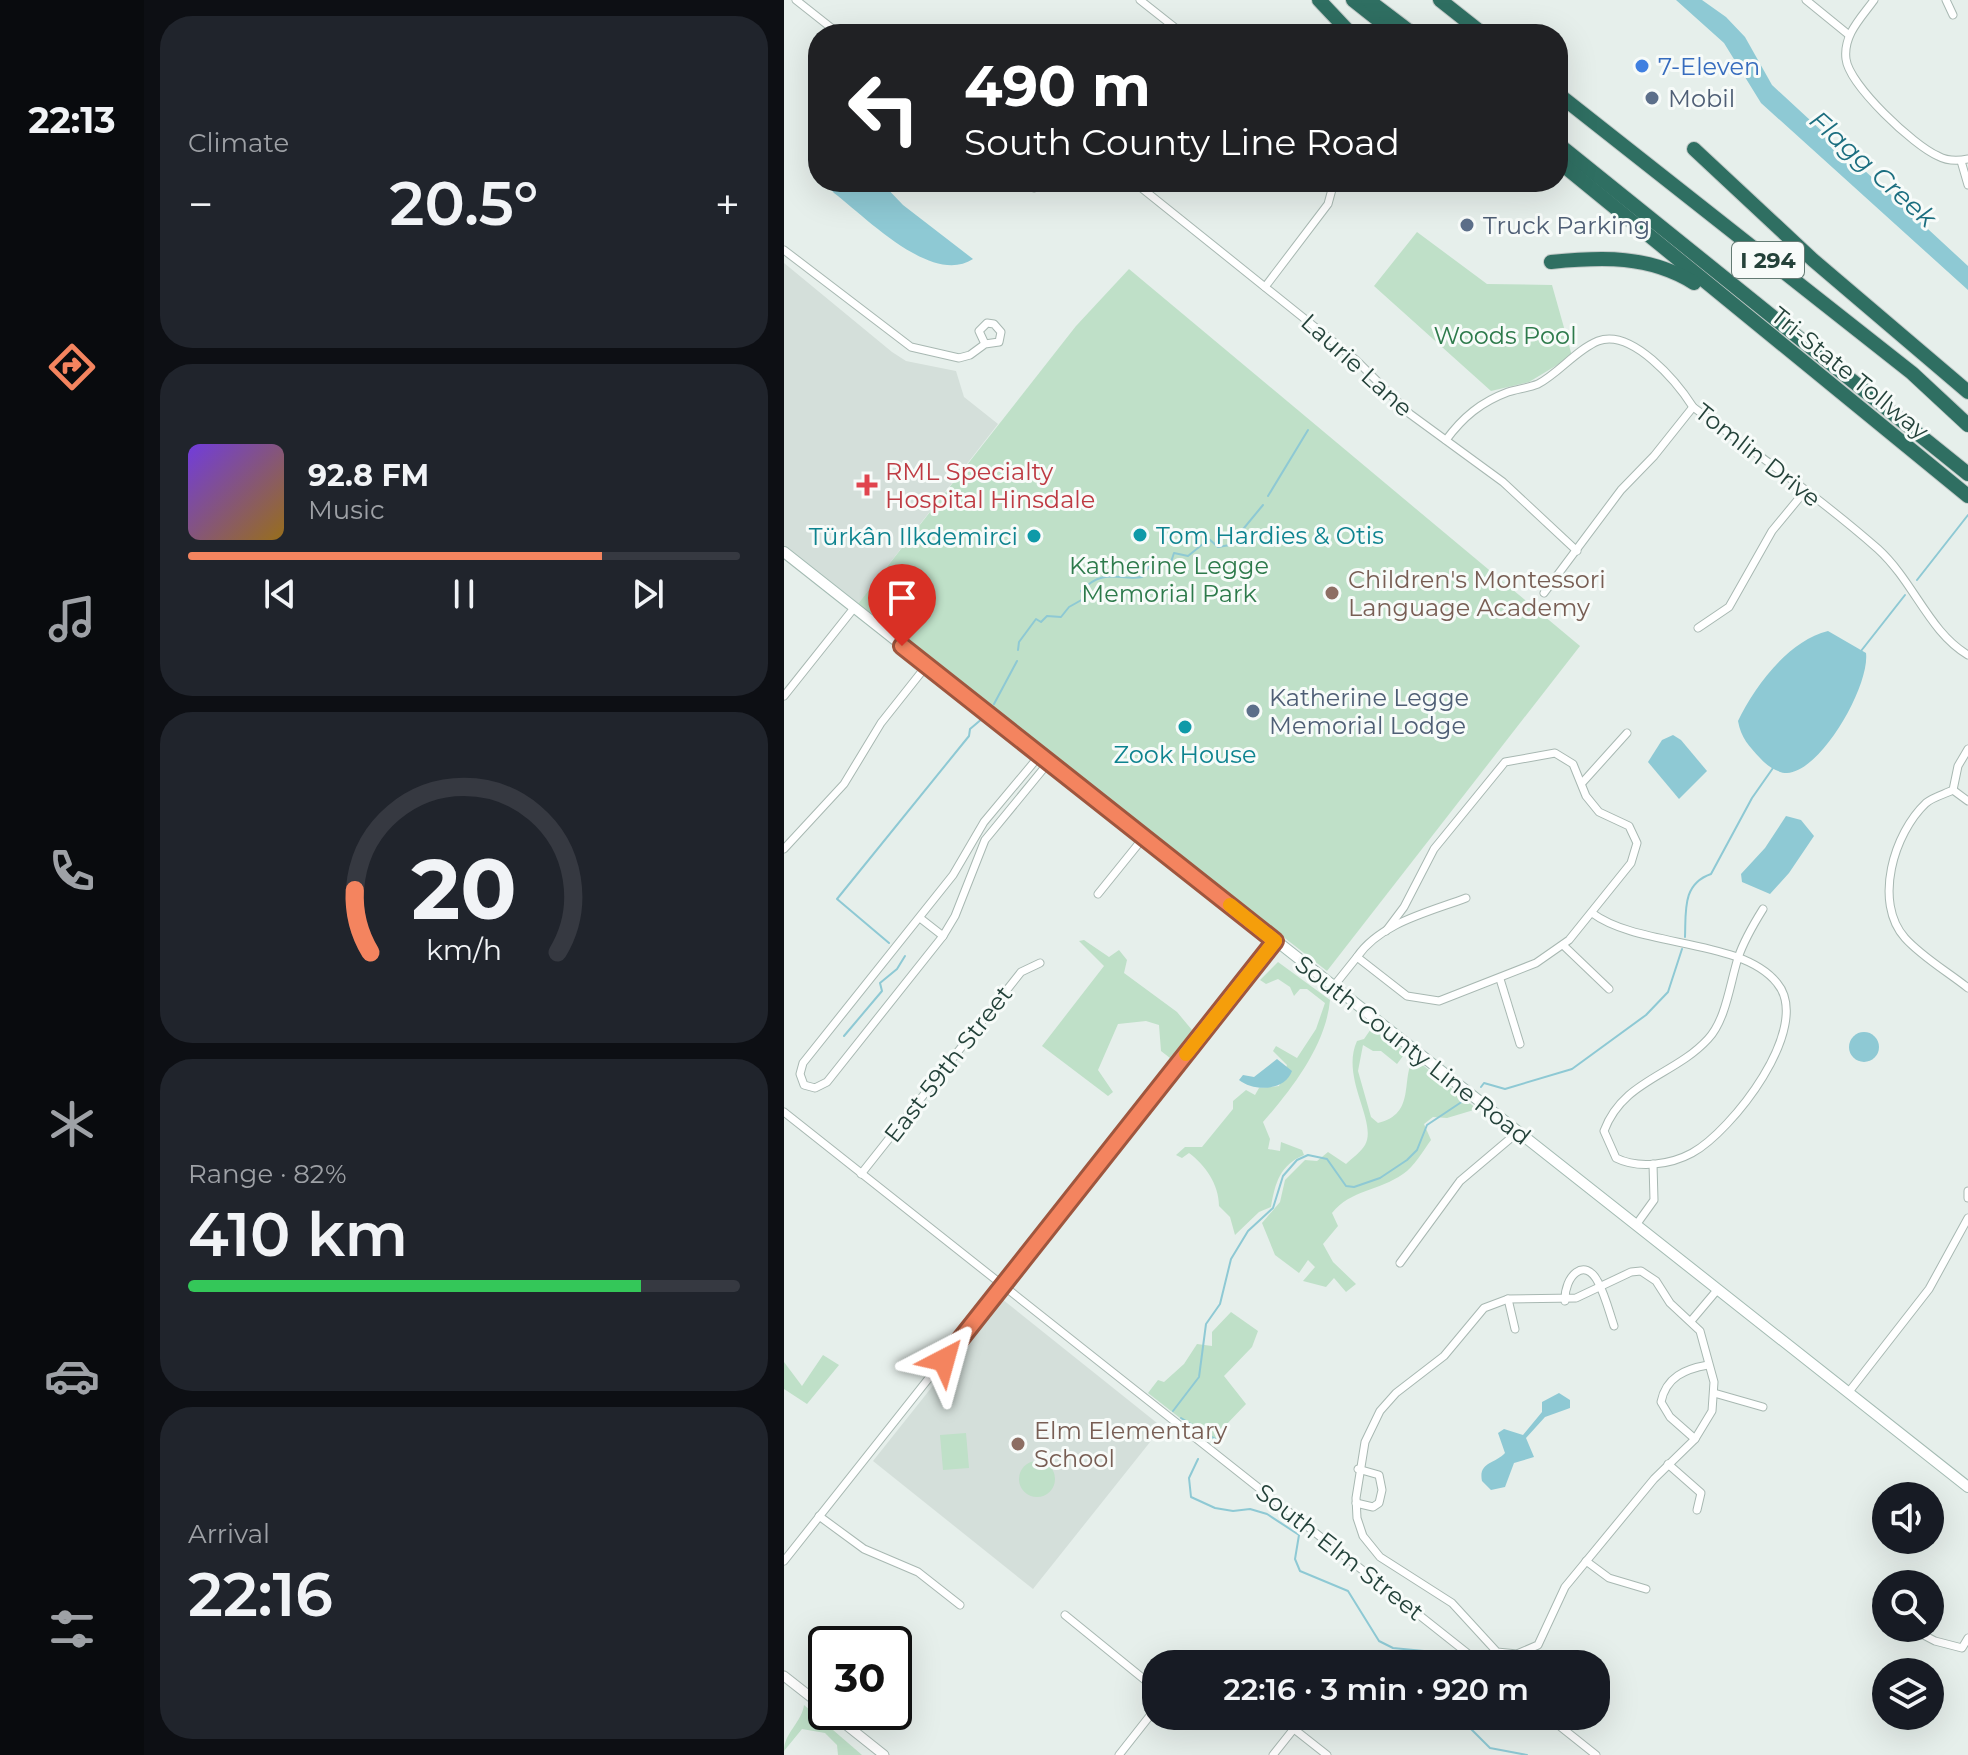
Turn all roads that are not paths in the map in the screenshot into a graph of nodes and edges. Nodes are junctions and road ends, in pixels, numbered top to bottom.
1 (796, 0) edge
2 (1140, 0) edge
3 (1319, 0) edge
4 (1353, 0) edge
5 (1368, 0) edge
6 (1440, 0) edge
7 (1806, 0) edge
8 (1874, 0) edge
9 (1946, 0) edge
10 (1953, 15) dead end
11 (826, 24) edge
12 (1170, 24) edge
13 (1342, 24) edge
14 (1383, 24) edge
15 (1400, 24) edge
16 (1470, 24) edge
17 (1849, 35) junction
18 (1568, 102) edge
19 (1694, 149) dead end
20 (1568, 152) edge
21 (1964, 160) edge
22 (1568, 169) edge
23 (1968, 185) edge
24 (1146, 192) edge
25 (1331, 192) edge
26 (784, 250) edge
27 (1551, 262) dead end
28 (1265, 287) junction
29 (1732, 306) junction
30 (985, 344) dead end
31 (1912, 373) junction
32 (1968, 392) edge
33 (1693, 407) junction
34 (1968, 413) edge
35 (1968, 425) edge
36 (1446, 440) junction
37 (1968, 474) edge
38 (1805, 491) junction
39 (1968, 496) edge
40 (1577, 551) junction
41 (784, 552) edge
42 (1544, 593) dead end
43 (854, 608) junction
44 (1698, 628) dead end
45 (1968, 655) edge
46 (927, 665) junction
47 (784, 696) edge
48 (1627, 733) dead end
49 (1968, 749) edge
50 (1045, 759) junction
51 (1582, 783) junction
52 (1954, 786) junction
53 (1968, 801) edge
54 (1144, 837) junction
55 (784, 849) edge
56 (1098, 894) dead end
57 (1466, 898) dead end
58 (1404, 907) junction
59 (1763, 909) dead end
60 (1592, 913) junction
61 (1417, 916) junction
62 (920, 918) junction
63 (1386, 931) junction
64 (943, 936) junction
65 (1275, 941) junction
66 (1563, 945) junction
67 (1357, 957) junction
68 (1737, 959) junction
69 (1040, 963) dead end
70 (1500, 979) junction
71 (1333, 987) junction
72 (1968, 988) edge
73 (1609, 989) dead end
74 (1520, 1044) dead end
75 (784, 1112) edge
76 (1518, 1132) junction
77 (1653, 1164) junction
78 (861, 1174) junction
79 (1968, 1191) edge
80 (1968, 1198) edge
81 (1968, 1218) edge
82 (1636, 1225) junction
83 (1400, 1263) dead end
84 (1003, 1287) junction
85 (1600, 1287) junction
86 (1718, 1289) junction
87 (1508, 1299) junction
88 (1565, 1301) junction
89 (1691, 1321) junction
90 (1614, 1326) dead end
91 (1515, 1329) dead end
92 (1708, 1365) junction
93 (1714, 1393) junction
94 (1848, 1393) junction
95 (1763, 1407) dead end
96 (1695, 1439) junction
97 (1668, 1464) junction
98 (1358, 1469) junction
99 (1968, 1487) edge
100 (1356, 1503) junction
101 (1697, 1510) dead end
102 (819, 1516) junction
103 (784, 1561) edge
104 (1586, 1561) junction
105 (1646, 1589) dead end
106 (960, 1605) dead end
107 (1065, 1615) dead end
108 (1968, 1638) edge
109 (1941, 1642) edge
110 (1463, 1650) edge
111 (784, 1676) edge
112 (1142, 1678) edge
113 (808, 1695) edge
114 (1142, 1726) edge
115 (852, 1730) edge
116 (1293, 1730) edge
117 (1295, 1730) edge
118 (1565, 1730) edge
119 (881, 1754) edge
120 (1119, 1755) edge
121 (1273, 1755) edge
122 (1327, 1755) edge
123 (1596, 1755) edge

1 - 11 street
2 - 12 street
3 - 13 highway
4 - 14 highway
5 - 15 highway
6 - 16 highway
7 - 17 street
8 - 17 street
9 - 10 street
17 - 21 street
18 - 31 highway, Tri-State Tollway / I 294
19 - 32 highway
20 - 37 highway, Tri-State Tollway / I 294
21 - 23 street
22 - 29 highway, Tri-State Tollway / I 294
24 - 28 street, Laurie Lane
25 - 28 street
26 - 30 street
27 - 29 highway
28 - 36 street, Laurie Lane
29 - 39 highway, Tri-State Tollway / I 294
31 - 34 highway
31 - 35 highway, Tri-State Tollway / I 294
33 - 36 street, Tomlin Drive
33 - 38 street, Tomlin Drive
33 - 40 street
36 - 40 street, Laurie Lane
38 - 44 street
38 - 45 street, Tomlin Drive
40 - 42 street
41 - 43 main road, South County Line Road
43 - 46 main road, South County Line Road
43 - 47 street
46 - 50 main road, South County Line Road
46 - 55 street
48 - 51 street
49 - 52 street
50 - 54 main road, South County Line Road
50 - 62 street
50 - 64 street
51 - 58 street
51 - 60 street
52 - 53 street
52 - 72 street
54 - 56 street
54 - 65 main road, South County Line Road
57 - 61 street
58 - 61 street
58 - 63 street
59 - 68 street
60 - 66 street
60 - 68 street
61 - 63 street
62 - 64 street
62 - 64 street
63 - 67 street
65 - 71 main road, South County Line Road
65 - 84 street
66 - 70 street
66 - 73 street
67 - 70 street
67 - 71 street
68 - 77 street
68 - 77 street
69 - 78 street, East 59th Street
70 - 74 street
71 - 76 main road, South County Line Road
75 - 78 street, South Elm Street
76 - 82 main road, South County Line Road
76 - 83 street
77 - 82 street
78 - 84 street, South Elm Street
79 - 80 street
81 - 94 street
82 - 86 main road, South County Line Road
84 - 102 street
84 - 110 street, South Elm Street
85 - 88 street
85 - 88 street
85 - 89 street
85 - 90 street
86 - 89 street
86 - 94 main road, South County Line Road
87 - 88 street
87 - 91 street
87 - 98 street
89 - 92 street
92 - 93 street
92 - 96 street
93 - 95 street
93 - 96 street
94 - 99 main road, South County Line Road
96 - 97 street
97 - 101 street
97 - 104 street
98 - 100 street
98 - 100 street
100 - 104 street
102 - 103 street
102 - 106 street
104 - 105 street
107 - 112 street
108 - 109 street
111 - 113 street
114 - 120 street
115 - 119 street
116 - 121 street
117 - 122 street
118 - 123 street

